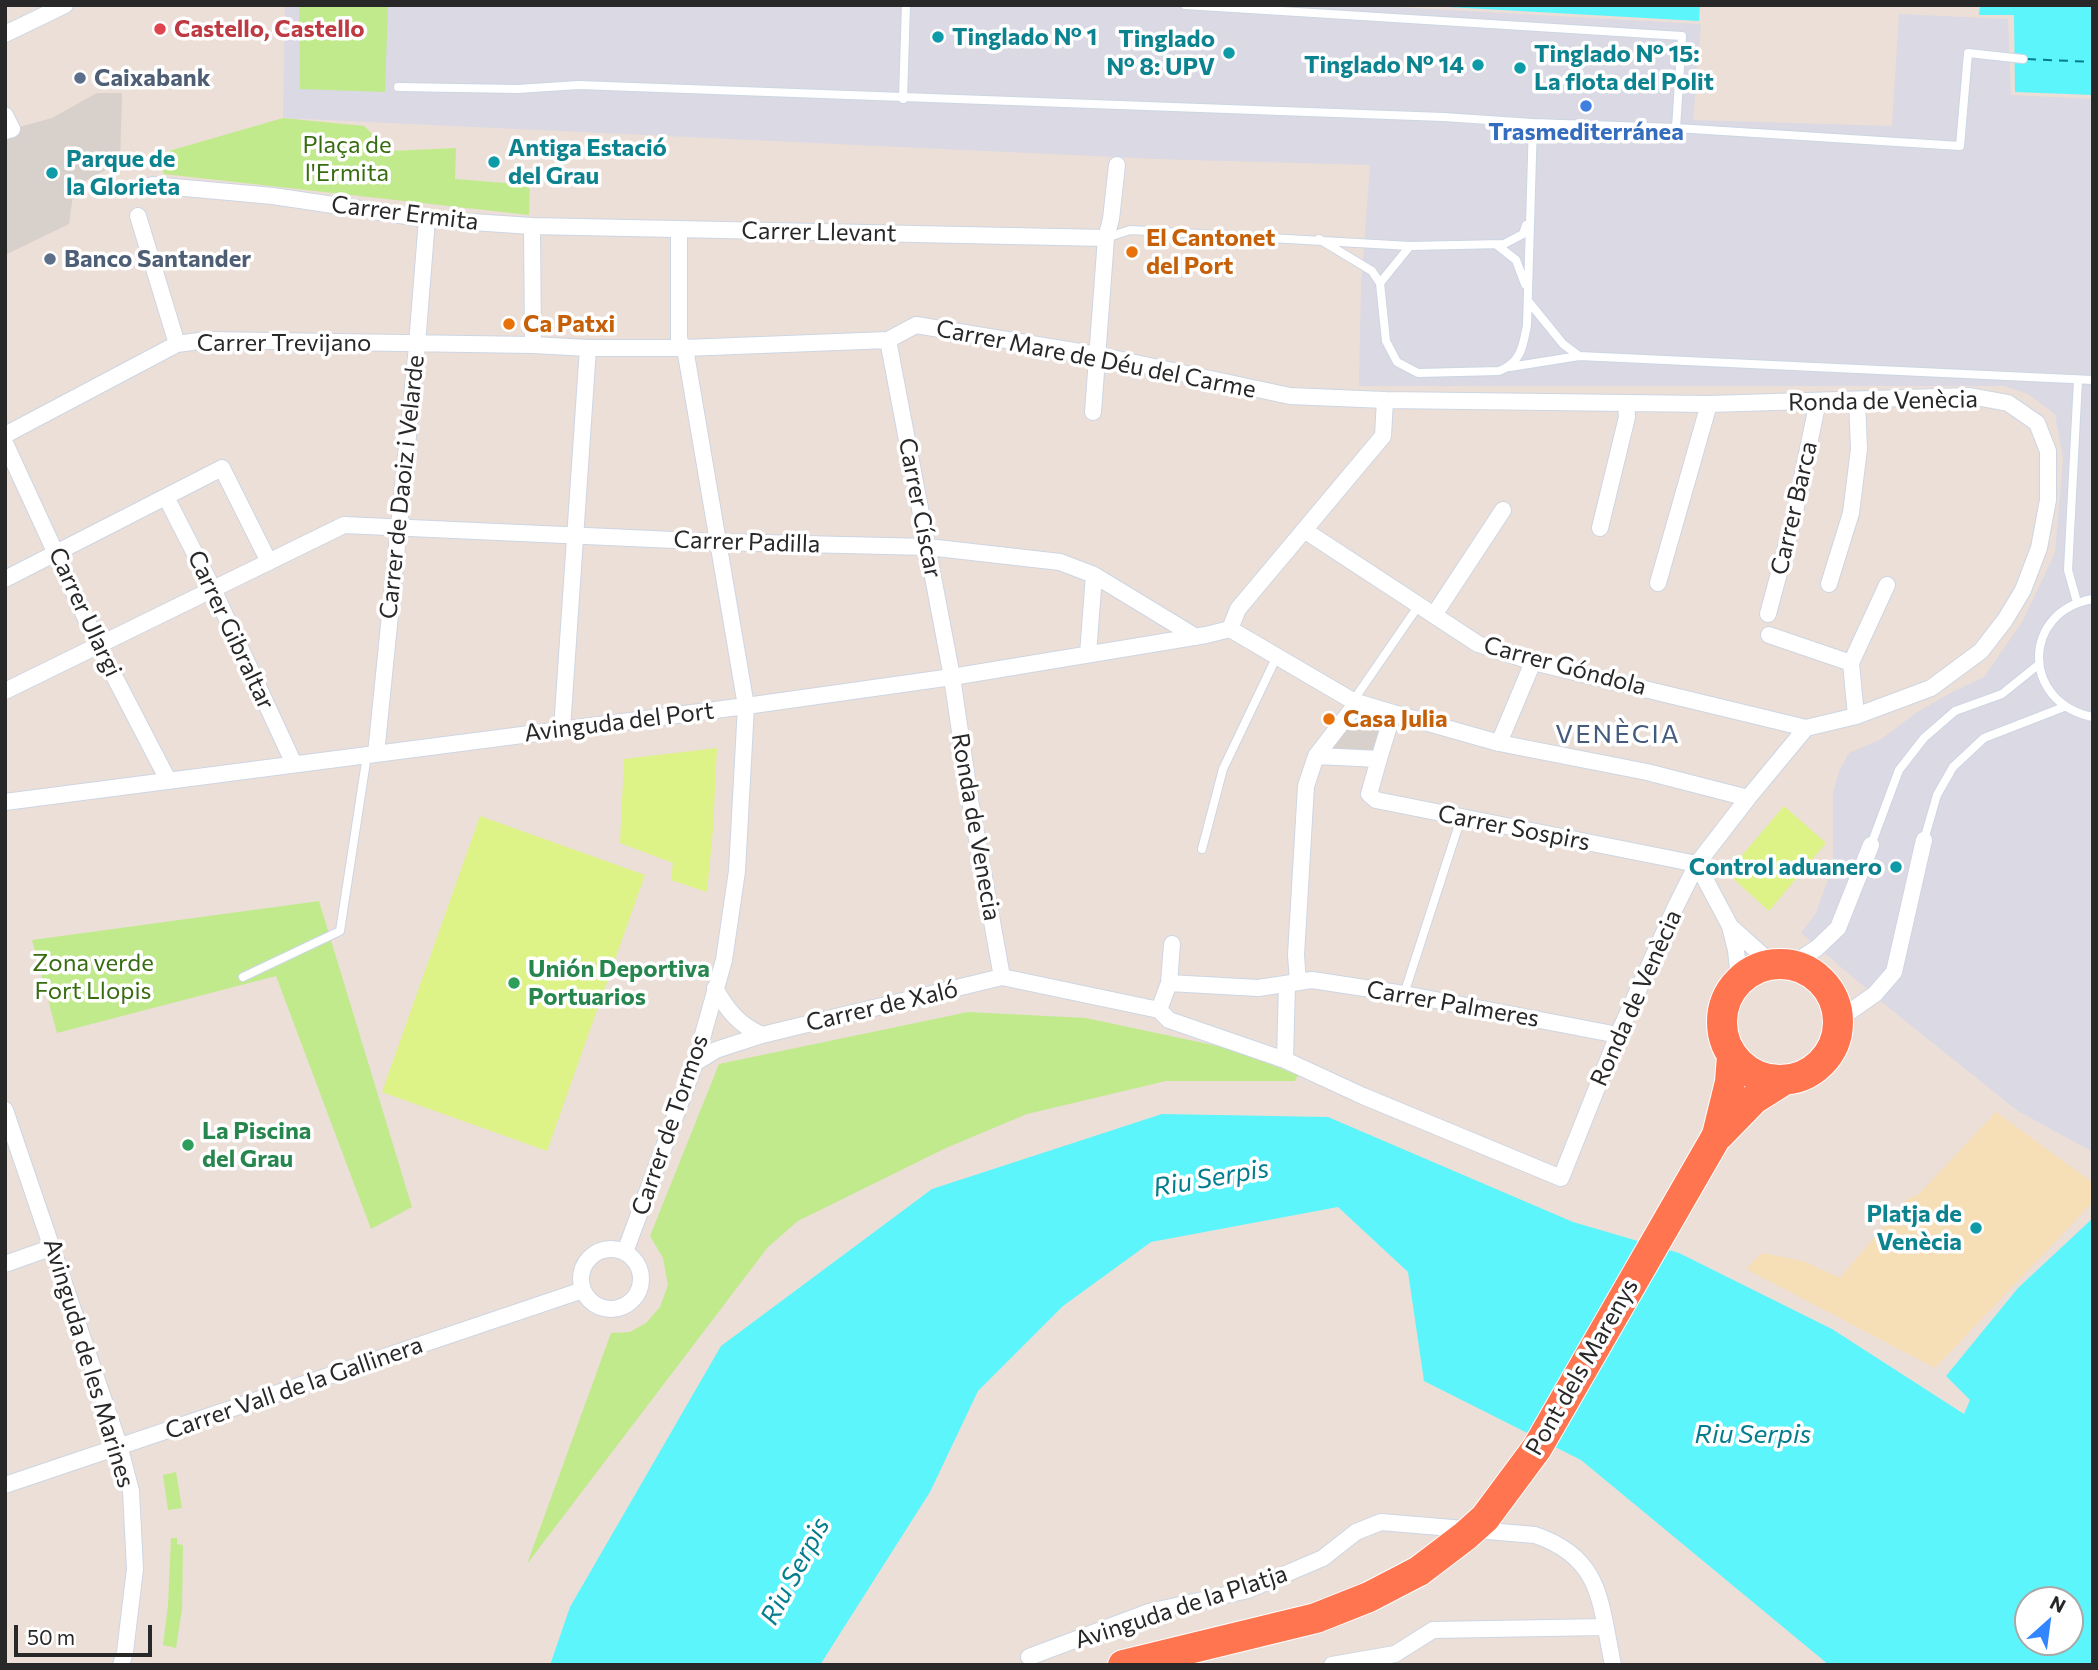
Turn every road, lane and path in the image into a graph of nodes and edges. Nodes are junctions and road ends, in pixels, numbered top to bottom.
1 (65, 5) edge
2 (906, 5) edge
3 (1185, 5) edge
4 (5, 34) edge
5 (2023, 59) dead end
6 (398, 87) dead end
7 (903, 99) junction
8 (1533, 123) junction
9 (1676, 128) junction
10 (1117, 165) dead end
11 (152, 185) dead end
12 (1529, 214) junction
13 (138, 216) dead end
14 (427, 219) junction
15 (532, 226) junction
16 (679, 229) junction
17 (1106, 238) junction
18 (1319, 239) junction
19 (1495, 244) junction
20 (1410, 246) junction
21 (1380, 283) junction
22 (1528, 298) junction
23 (888, 340) junction
24 (417, 343) junction
25 (177, 344) junction
26 (533, 345) junction
27 (588, 348) junction
28 (685, 348) junction
29 (1098, 355) junction
30 (1579, 356) junction
31 (1510, 367) junction
32 (2078, 380) junction
33 (2093, 380) edge
34 (1385, 400) junction
35 (1857, 400) junction
36 (1818, 401) junction
37 (1626, 403) junction
38 (1709, 404) junction
39 (1093, 412) dead end
40 (5, 436) edge
41 (5, 443) edge
42 (166, 497) junction
43 (1503, 510) dead end
44 (398, 526) junction
45 (1600, 528) dead end
46 (1304, 530) junction
47 (576, 534) junction
48 (718, 542) junction
49 (928, 547) junction
50 (57, 553) junction
51 (269, 562) junction
52 (1094, 575) junction
53 (5, 579) edge
54 (1658, 583) dead end
55 (1829, 584) dead end
56 (1887, 585) dead end
57 (213, 589) junction
58 (2093, 599) edge
59 (2077, 602) junction
60 (1419, 605) junction
61 (1768, 614) dead end
62 (1434, 615) junction
63 (1230, 629) junction
64 (1769, 635) dead end
65 (1196, 637) junction
66 (98, 645) junction
67 (1088, 654) junction
68 (1277, 656) junction
69 (1533, 662) junction
70 (1851, 663) junction
71 (2038, 665) junction
72 (952, 677) junction
73 (5, 691) edge
74 (1355, 702) junction
75 (746, 706) junction
76 (2064, 707) junction
77 (1393, 713) junction
78 (1856, 716) junction
79 (2093, 717) edge
80 (1806, 728) junction
81 (562, 729) junction
82 (1499, 743) junction
83 (371, 755) junction
84 (1316, 756) junction
85 (1379, 759) junction
86 (294, 764) junction
87 (168, 780) junction
88 (1748, 798) junction
89 (5, 802) edge
90 (1461, 818) junction
91 (1924, 840) joint
92 (1871, 845) joint
93 (1202, 849) dead end
94 (1697, 864) junction
95 (1730, 926) junction
96 (1172, 944) dead end
97 (1781, 964) junction
98 (243, 977) dead end
99 (1002, 978) junction
100 (1739, 979) junction
101 (1169, 983) junction
102 (1293, 983) junction
103 (715, 988) junction
104 (1404, 994) junction
105 (1159, 1010) junction
106 (1838, 1020) junction
107 (762, 1035) junction
108 (1618, 1035) junction
109 (1732, 1055) junction
110 (1285, 1060) junction
111 (695, 1063) junction
112 (1784, 1080) junction
113 (5, 1110) edge
114 (1716, 1139) junction
115 (53, 1247) junction
116 (625, 1252) junction
117 (5, 1264) edge
118 (583, 1290) junction
119 (119, 1445) junction
120 (5, 1485) edge
121 (1605, 1627) junction
122 (1029, 1657) dead end
123 (121, 1665) edge
124 (1123, 1665) edge
125 (1332, 1665) edge
126 (1612, 1665) edge

1 - 4 street
2 - 7 lane
3 - 9 lane
5 - 9 lane
6 - 7 lane
7 - 8 lane
8 - 9 lane
8 - 12 lane
10 - 17 street
11 - 14 street, Carrer Ermita
12 - 19 lane
12 - 22 lane
13 - 25 street
14 - 15 street, Carrer Ermita
14 - 24 street, Carrer de Daoiz i Velarde
15 - 16 street, Carrer Llevant
15 - 26 street
16 - 17 street, Carrer Llevant
16 - 28 street, Carrer de Tormos
17 - 18 lane
17 - 29 street
18 - 20 lane
18 - 21 lane
19 - 20 lane
19 - 22 lane
20 - 21 lane
21 - 31 lane
22 - 30 lane
22 - 31 lane
23 - 28 street, Carrer Mare de Déu del Carme
23 - 29 street, Carrer Mare de Déu del Carme
23 - 49 street, Carrer Císcar
24 - 25 street, Carrer Trevijano
24 - 26 street, Carrer Trevijano
24 - 44 street, Carrer de Daoiz i Velarde
25 - 40 street, Carrer Trevijano
26 - 27 street, Carrer Mare de Déu del Carme
27 - 28 street, Carrer Mare de Déu del Carme
27 - 47 street
28 - 48 street, Carrer de Tormos
29 - 34 street, Carrer Mare de Déu del Carme
29 - 39 street
30 - 31 lane
30 - 32 lane
32 - 33 lane
32 - 59 lane
34 - 37 street, Ronda de Venècia
34 - 46 street
35 - 36 street, Ronda de Venècia
35 - 55 street
35 - 78 street, Ronda de Venècia
36 - 38 street, Ronda de Venècia
36 - 61 street, Carrer Barca
37 - 38 street, Ronda de Venècia
37 - 45 street
38 - 54 street
41 - 50 street, Carrer Ulargi
42 - 50 street
42 - 51 street
42 - 57 street, Carrer Gibraltar
43 - 62 street
44 - 47 street, Carrer Padilla
44 - 51 street, Carrer Padilla
44 - 83 street, Carrer de Daoiz i Velarde
46 - 60 street, Carrer Góndola
46 - 63 street
47 - 48 street, Carrer Padilla
47 - 81 street
48 - 49 street, Carrer Padilla
48 - 75 street, Carrer de Tormos
49 - 52 street, Carrer Padilla
49 - 72 street, Carrer Císcar
50 - 53 street
50 - 66 street, Carrer Ulargi
51 - 57 street, Carrer Padilla
52 - 65 street, Carrer Padilla
52 - 67 street
56 - 70 street
57 - 66 street, Carrer Padilla
57 - 86 street, Carrer Gibraltar
58 - 59 lane
59 - 71 lane
60 - 62 street, Carrer Góndola
60 - 74 lane
62 - 69 street, Carrer Góndola
63 - 65 street, Avinguda del Port
63 - 68 street
64 - 70 street
65 - 67 street, Avinguda del Port
66 - 73 street, Carrer Padilla
66 - 87 street, Carrer Ulargi
67 - 72 street, Avinguda del Port
68 - 74 street
68 - 93 lane
69 - 80 street, Carrer Góndola
69 - 82 street
70 - 78 street
71 - 76 lane
71 - 92 lane
72 - 75 street, Avinguda del Port
72 - 99 street, Ronda de Venecia
74 - 77 street
74 - 84 street
75 - 81 street, Avinguda del Port
75 - 103 street, Carrer de Tormos
76 - 79 lane
76 - 91 lane
77 - 82 street
77 - 85 street
78 - 80 street, Ronda de Venècia
80 - 88 street, Ronda de Venècia
81 - 83 street, Avinguda del Port
82 - 88 street
83 - 86 street, Avinguda del Port
83 - 98 lane
84 - 85 street
84 - 102 street
85 - 90 street, Carrer Sospirs
86 - 87 street, Avinguda del Port
87 - 89 street, Avinguda del Port
88 - 94 street, Ronda de Venècia
90 - 94 street, Carrer Sospirs
90 - 104 lane
91 - 106 street
92 - 97 street
94 - 95 street
94 - 108 street, Ronda de Venècia
95 - 97 street
95 - 100 street
96 - 101 street
97 - 100 highway
97 - 106 highway
99 - 105 street, Ronda de Venècia
99 - 107 street, Carrer de Xaló
100 - 109 highway
101 - 102 street, Carrer Palmeres
101 - 105 street
102 - 104 street, Carrer Palmeres
102 - 110 street
103 - 107 street
103 - 111 street, Carrer de Tormos
104 - 108 street, Carrer Palmeres
105 - 110 street, Ronda de Venècia
106 - 112 highway
107 - 111 street, Carrer de Xaló
108 - 110 street, Ronda de Venècia
109 - 112 highway
109 - 114 highway
111 - 116 street, Carrer de Tormos
112 - 114 highway
113 - 115 street, Avinguda de les Marines
114 - 124 highway, Pont dels Marenys, bridge
115 - 117 street
115 - 119 street, Avinguda de les Marines
116 - 118 street
116 - 118 street
118 - 119 street, Carrer Vall de la Gallinera
119 - 120 street, Carrer Vall de la Gallinera
119 - 123 street, Avinguda de les Marines
121 - 122 street, Avinguda de la Platja
121 - 125 street
121 - 126 street, Avinguda de la Platja

